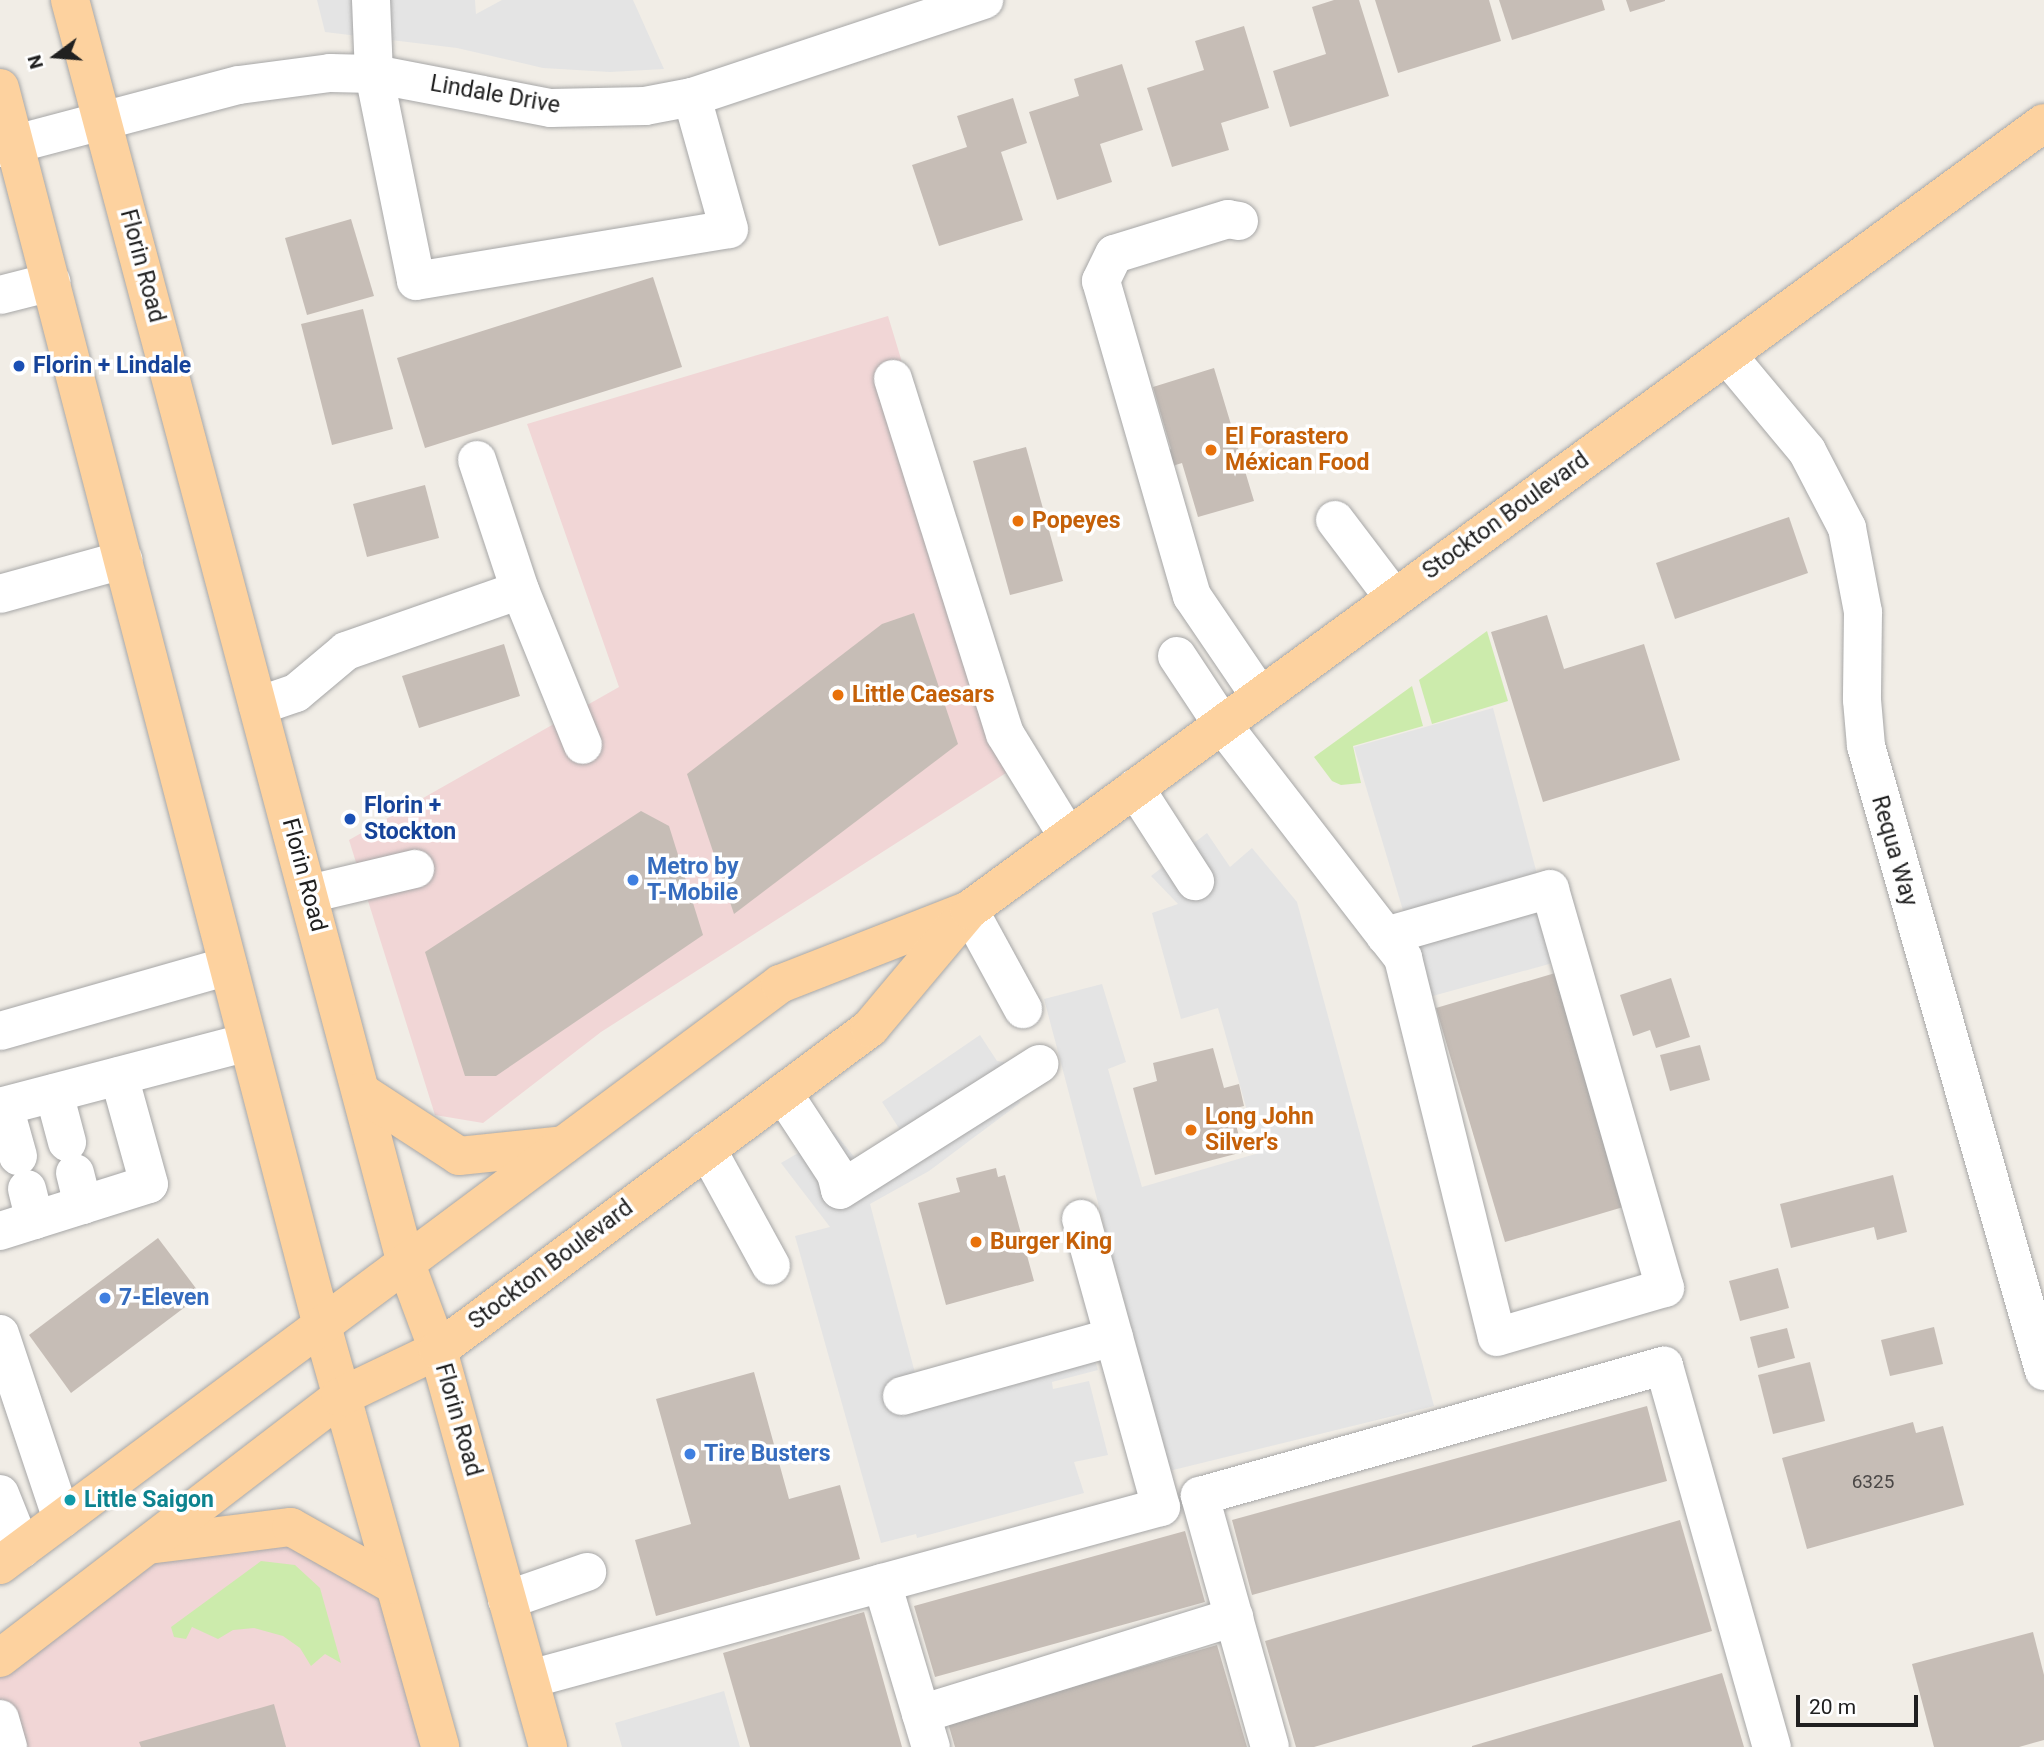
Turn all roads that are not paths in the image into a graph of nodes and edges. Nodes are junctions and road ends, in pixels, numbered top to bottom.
1 (69, 0) edge
2 (371, 0) edge
3 (984, 0) edge
4 (374, 74) junction
5 (0, 88) edge
6 (692, 97) junction
7 (103, 121) junction
8 (2044, 123) edge
9 (8, 146) edge
10 (1240, 221) dead end
11 (51, 282) junction
12 (0, 295) edge
13 (1727, 355) junction
14 (893, 379) dead end
15 (477, 460) dead end
16 (1335, 520) dead end
17 (123, 560) junction
18 (520, 590) junction
19 (0, 594) edge
20 (1394, 598) junction
21 (1177, 656) dead end
22 (1260, 696) junction
23 (258, 706) junction
24 (1222, 724) junction
25 (583, 745) dead end
26 (1135, 788) junction
27 (1068, 837) junction
28 (415, 869) dead end
29 (1195, 881) dead end
30 (309, 894) junction
31 (969, 910) junction
32 (1386, 936) junction
33 (228, 965) junction
34 (1023, 1009) dead end
35 (0, 1031) edge
36 (248, 1042) junction
37 (1039, 1064) dead end
38 (119, 1076) junction
39 (361, 1092) junction
40 (54, 1093) junction
41 (783, 1093) junction
42 (2, 1107) edge
43 (565, 1145) junction
44 (707, 1149) junction
45 (75, 1173) junction
46 (20, 1199) edge
47 (1081, 1219) dead end
48 (406, 1264) junction
49 (771, 1266) dead end
50 (322, 1326) junction
51 (0, 1334) edge
52 (1114, 1337) junction
53 (438, 1350) junction
54 (2044, 1371) edge
55 (340, 1396) junction
56 (902, 1396) dead end
57 (0, 1494) edge
58 (62, 1519) junction
59 (146, 1545) junction
60 (11, 1557) edge
61 (587, 1572) dead end
62 (881, 1583) junction
63 (394, 1585) junction
64 (508, 1600) junction
65 (1234, 1617) junction
66 (0, 1658) edge
67 (530, 1679) junction
68 (0, 1719) edge
69 (926, 1730) edge
70 (8, 1747) edge
71 (440, 1747) edge
72 (548, 1747) edge
73 (1270, 1747) edge
74 (1772, 1747) edge

1 - 7 main road, Florin Road
2 - 4 street
3 - 6 street, Lindale Drive
4 - 6 street, Lindale Drive
4 - 6 street
4 - 7 street, Lindale Drive
5 - 9 main road
7 - 9 street, Lindale Drive
7 - 23 main road, Florin Road
8 - 13 main road, Stockton Boulevard
9 - 11 main road
10 - 22 street
11 - 12 street
11 - 17 main road
13 - 20 main road, Stockton Boulevard
13 - 54 street, Requa Way
14 - 27 street
15 - 18 street
16 - 20 street
17 - 19 street
17 - 33 main road
18 - 23 street
18 - 25 street
20 - 22 main road, Stockton Boulevard
21 - 24 street
22 - 24 main road, Stockton Boulevard
23 - 30 main road, Florin Road
24 - 26 main road, Stockton Boulevard
24 - 32 street
26 - 27 main road, Stockton Boulevard
26 - 29 street
27 - 31 main road, Stockton Boulevard
28 - 30 street
30 - 39 main road, Florin Road
31 - 34 street
31 - 41 main road, Stockton Boulevard
31 - 43 main road, Stockton Boulevard
32 - 32 street
33 - 35 street
33 - 36 main road
36 - 38 street
36 - 50 main road
37 - 41 street
38 - 40 street
38 - 45 street
39 - 43 main road
39 - 48 main road, Florin Road
40 - 42 street
40 - 45 street
41 - 44 main road, Stockton Boulevard
42 - 46 street
43 - 48 main road, Stockton Boulevard
44 - 49 street
44 - 53 main road, Stockton Boulevard
45 - 46 street
47 - 52 street
48 - 50 main road, Stockton Boulevard
48 - 53 main road, Florin Road
50 - 55 main road
50 - 58 main road, Stockton Boulevard
51 - 58 street
52 - 56 street
52 - 62 street
53 - 55 main road, Stockton Boulevard
53 - 64 main road, Florin Road
55 - 59 main road, Stockton Boulevard
55 - 63 main road
57 - 60 street
58 - 60 main road, Stockton Boulevard
59 - 63 main road
59 - 66 main road, Stockton Boulevard
61 - 64 street
62 - 67 street
62 - 69 street
63 - 71 main road
64 - 67 main road, Florin Road
65 - 69 street
65 - 73 street
65 - 74 street
67 - 72 main road, Florin Road
68 - 70 street

